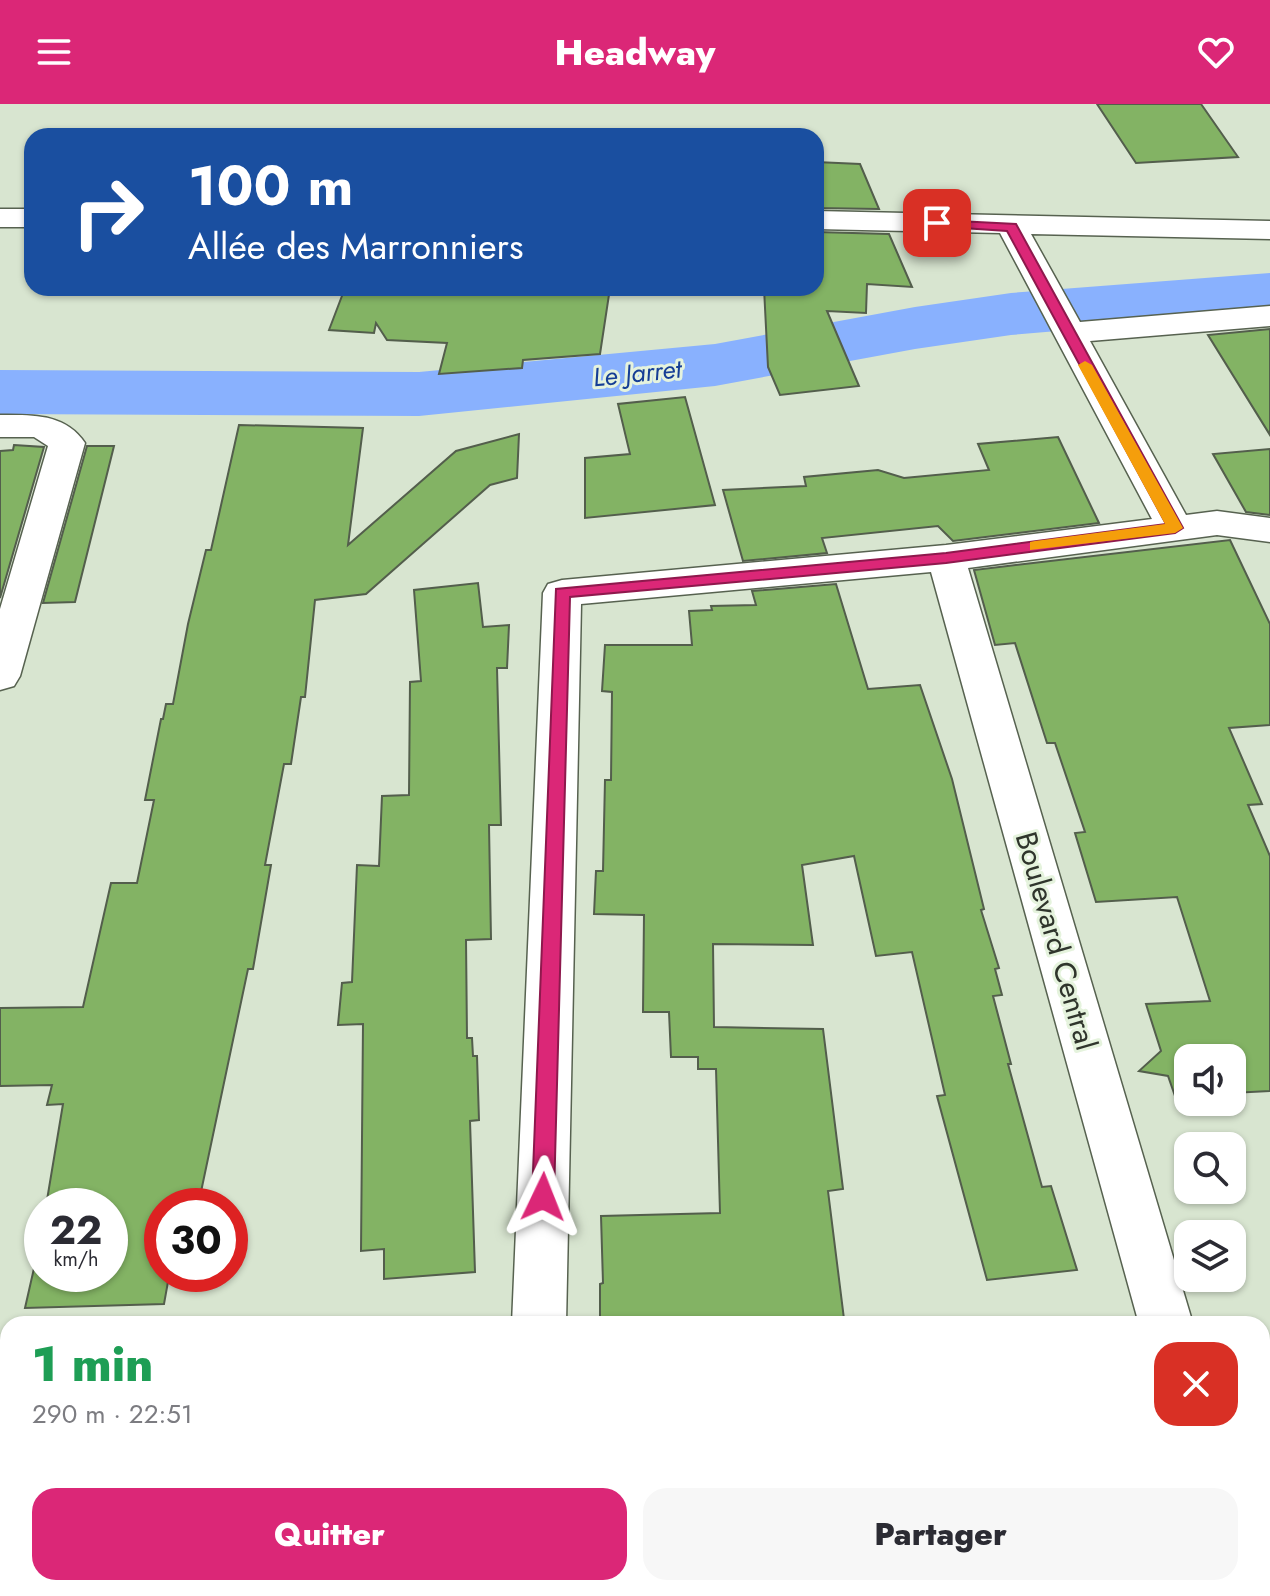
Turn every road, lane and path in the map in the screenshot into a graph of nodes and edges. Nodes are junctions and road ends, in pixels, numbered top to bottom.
1 (0, 218) edge
2 (24, 218) edge
3 (824, 220) edge
4 (1012, 227) junction
5 (1270, 230) edge
6 (1270, 316) edge
7 (1063, 324) junction
8 (0, 426) edge
9 (1175, 528) junction
10 (1270, 530) edge
11 (946, 558) junction
12 (0, 676) edge
13 (539, 1316) edge
14 (1164, 1316) edge

1 - 2 street
3 - 4 street
4 - 5 street
4 - 7 street
6 - 7 street
7 - 9 street
8 - 12 street
9 - 10 street
9 - 11 street
11 - 13 street
11 - 14 street, Boulevard Central

